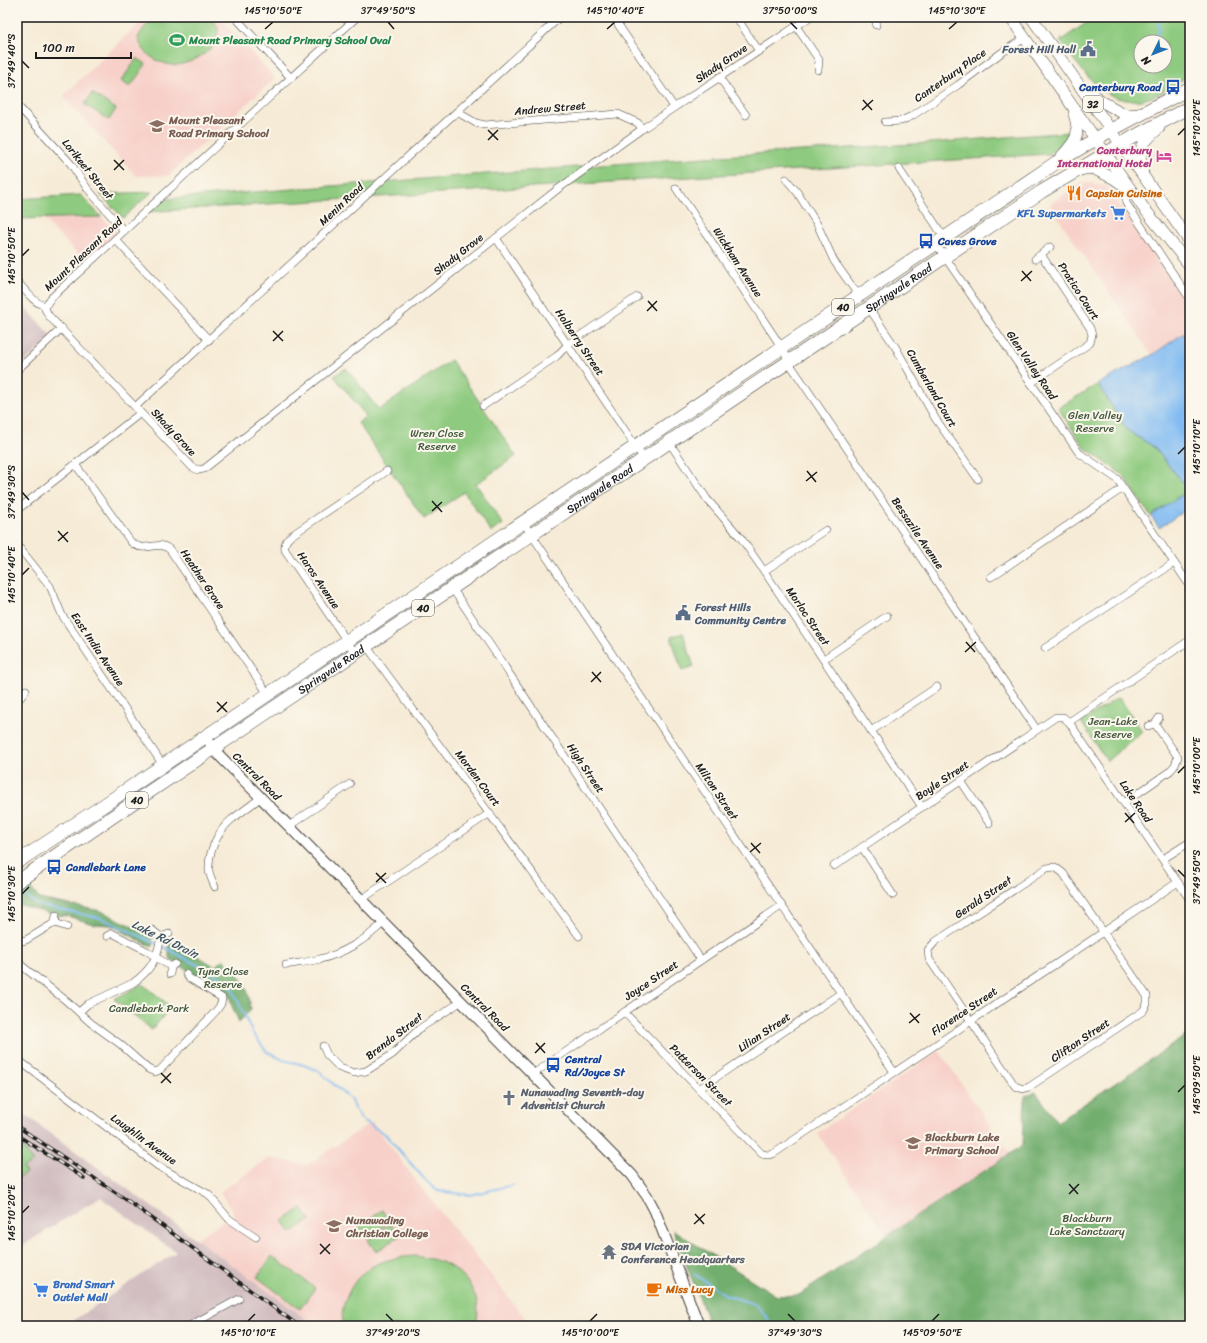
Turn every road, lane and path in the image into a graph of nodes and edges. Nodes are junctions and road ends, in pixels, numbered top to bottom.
1 (235, 17) edge
2 (357, 17) edge
3 (560, 17) edge
4 (613, 17) edge
5 (736, 17) edge
6 (810, 17) edge
7 (876, 17) edge
8 (1010, 17) edge
9 (1032, 17) edge
10 (876, 25) dead end
11 (796, 26) junction
12 (1025, 38) junction
13 (759, 51) junction
14 (818, 70) dead end
15 (720, 77) junction
16 (291, 78) junction
17 (1075, 78) junction
18 (1190, 88) edge
19 (17, 105) edge
20 (1072, 106) junction
21 (674, 107) junction
22 (1190, 107) edge
23 (457, 112) junction
24 (1141, 113) junction
25 (746, 115) dead end
26 (1170, 118) junction
27 (886, 122) dead end
28 (642, 129) junction
29 (1111, 130) junction
30 (1095, 139) junction
31 (1122, 144) junction
32 (1106, 154) junction
33 (1057, 162) junction
34 (899, 169) dead end
35 (1077, 170) junction
36 (1146, 178) junction
37 (786, 179) dead end
38 (676, 188) dead end
39 (1131, 190) junction
40 (124, 230) junction
41 (496, 238) junction
42 (115, 239) junction
43 (940, 241) junction
44 (1190, 242) edge
45 (1050, 247) dead end
46 (949, 254) junction
47 (1042, 254) junction
48 (1035, 259) dead end
49 (1190, 266) edge
50 (17, 281) edge
51 (859, 296) junction
52 (637, 297) dead end
53 (1190, 299) edge
54 (46, 305) junction
55 (869, 308) junction
56 (62, 328) junction
57 (209, 340) junction
58 (568, 344) junction
59 (782, 348) junction
60 (788, 362) junction
61 (17, 370) edge
62 (1031, 382) junction
63 (483, 406) dead end
64 (137, 409) junction
65 (669, 442) junction
66 (636, 446) junction
67 (644, 459) junction
68 (75, 464) junction
69 (387, 470) dead end
70 (978, 480) dead end
71 (1123, 488) junction
72 (17, 510) edge
73 (523, 522) junction
74 (826, 530) dead end
75 (531, 535) junction
76 (17, 545) edge
77 (1174, 563) junction
78 (764, 570) junction
79 (991, 577) dead end
80 (1190, 586) edge
81 (452, 588) junction
82 (887, 616) dead end
83 (358, 634) junction
84 (347, 641) junction
85 (1189, 642) edge
86 (366, 646) junction
87 (1045, 648) dead end
88 (355, 654) junction
89 (824, 659) junction
90 (937, 687) dead end
91 (26, 690) dead end
92 (268, 694) junction
93 (17, 700) edge
94 (1063, 717) joint
95 (1070, 722) junction
96 (1148, 726) dead end
97 (1037, 730) junction
98 (871, 731) junction
99 (205, 737) junction
100 (214, 749) junction
101 (163, 765) junction
102 (961, 781) junction
103 (350, 784) dead end
104 (261, 797) junction
105 (1124, 803) junction
106 (922, 807) junction
107 (490, 813) junction
108 (989, 823) dead end
109 (289, 826) junction
110 (1190, 842) edge
111 (862, 847) junction
112 (1163, 860) junction
113 (17, 862) edge
114 (834, 866) dead end
115 (17, 882) edge
116 (1178, 882) junction
117 (215, 887) dead end
118 (893, 895) dead end
119 (362, 899) junction
120 (1190, 900) edge
121 (781, 906) junction
122 (56, 915) dead end
123 (384, 922) junction
124 (55, 923) junction
125 (67, 927) dead end
126 (152, 930) dead end
127 (1103, 932) junction
128 (110, 933) dead end
129 (169, 934) dead end
130 (579, 936) dead end
131 (160, 942) junction
132 (17, 943) edge
133 (17, 954) edge
134 (156, 958) junction
135 (701, 960) junction
136 (286, 965) dead end
137 (172, 968) dead end
138 (186, 974) dead end
139 (841, 994) junction
140 (462, 1001) junction
141 (79, 1012) junction
142 (624, 1012) junction
143 (970, 1021) junction
144 (323, 1046) dead end
145 (17, 1059) edge
146 (894, 1072) junction
147 (533, 1074) junction
148 (700, 1089) junction
149 (762, 1154) joint
150 (256, 1237) dead end
151 (239, 1299) dead end
152 (189, 1326) edge
153 (699, 1326) edge

1 - 16 street
2 - 16 street, Mount Pleasant Road
3 - 23 street, Menin Road
4 - 21 street
5 - 13 street
6 - 11 street, Shady Grove
7 - 10 street
8 - 12 main road, 32
9 - 17 main road, 32
11 - 13 street, Shady Grove
11 - 14 street
12 - 20 main road, 32
12 - 27 street, Canterbury Place
13 - 15 street, Shady Grove
15 - 21 street, Shady Grove
15 - 25 street
16 - 40 street, Mount Pleasant Road
17 - 24 main road
17 - 29 main road, 32
18 - 24 highway, Springvale Road / 40
19 - 40 street, Lorikeet Street
20 - 30 main road, 32
20 - 33 main road
21 - 28 street, Shady Grove
22 - 26 highway, Springvale Road / 40
23 - 28 street, Andrew Street
23 - 57 street, Menin Road
24 - 29 highway, Springvale Road / 40
26 - 31 highway, Springvale Road / 40
26 - 36 main road
28 - 41 street, Shady Grove
29 - 30 highway, Springvale Road / 40
29 - 31 main road, 32
30 - 32 main road, 32
30 - 33 highway, Springvale Road / 40
31 - 32 highway, Springvale Road / 40
31 - 36 main road, 32
32 - 35 highway, Springvale Road / 40
32 - 39 main road, 32
33 - 43 highway, Springvale Road / 40
34 - 43 street
35 - 39 main road
35 - 46 highway, Springvale Road / 40
36 - 44 main road, 32
37 - 51 street
38 - 59 street, Wickham Avenue
39 - 49 main road, 32
39 - 53 street
40 - 42 street, Mount Pleasant Road
41 - 58 street, Holberry Street
41 - 64 street, Shady Grove
42 - 54 street, Mount Pleasant Road
42 - 57 street
43 - 46 street, Glen Valley Road
43 - 51 highway, Springvale Road / 40
45 - 47 street
46 - 55 highway, Springvale Road / 40
46 - 62 street, Glen Valley Road
47 - 48 street
47 - 62 street, Pratico Court
50 - 54 street
51 - 59 highway, Springvale Road / 40
52 - 58 street
54 - 56 street, Mount Pleasant Road
55 - 60 highway, Springvale Road / 40
55 - 70 street, Cumberland Court
56 - 61 street
56 - 64 street, Mount Pleasant Road
57 - 64 street, Menin Road
58 - 63 street
58 - 66 street, Holberry Street
59 - 60 street, Bessazile Avenue
59 - 66 highway, Springvale Road / 40
60 - 65 highway, Springvale Road / 40
60 - 97 street, Bessazile Avenue
62 - 71 street, Glen Valley Road
64 - 68 street
65 - 67 highway, Springvale Road / 40
65 - 78 street, Morloc Street
66 - 67 street, Holberry Street
66 - 73 highway, Springvale Road / 40
67 - 75 highway, Springvale Road / 40
68 - 72 street
68 - 92 street, Heather Grove
69 - 84 street, Haros Avenue
71 - 77 street, Glen Valley Road
71 - 79 street
73 - 75 street, Milton Street
73 - 83 highway, Springvale Road / 40
74 - 78 street
75 - 81 highway, Springvale Road / 40
75 - 121 street, Milton Street
76 - 101 street, East India Avenue
77 - 80 street, Glen Valley Road
77 - 87 street
78 - 89 street, Morloc Street
81 - 86 highway, Springvale Road / 40
81 - 135 street, High Street
82 - 89 street
83 - 84 highway, Springvale Road / 40
83 - 86 street, Morden Court
84 - 88 street, Haros Avenue
84 - 92 highway, Springvale Road / 40
85 - 95 street
86 - 88 highway, Springvale Road / 40
86 - 107 street, Morden Court
88 - 100 highway, Springvale Road / 40
89 - 98 street, Morloc Street
90 - 98 street
91 - 93 street
92 - 99 highway, Springvale Road / 40
94 - 95 street, Lake Road
94 - 97 street, Boyle Street
95 - 105 street, Lake Road
96 - 105 street
97 - 102 street, Boyle Street
98 - 106 street, Morloc Street
99 - 100 street, Central Road
99 - 101 highway, Springvale Road / 40
100 - 104 street, Central Road
100 - 115 highway, Springvale Road / 40
101 - 113 highway, Springvale Road / 40
102 - 106 street, Boyle Street
102 - 108 street
103 - 109 street
104 - 109 street, Central Road
104 - 117 street
105 - 112 street, Lake Road
106 - 111 street, Boyle Street
107 - 119 street
107 - 130 street, Morden Court
109 - 119 street, Central Road
110 - 112 street
111 - 114 street, Boyle Street
111 - 118 street
112 - 116 street, Lake Road
116 - 120 street, Lake Road
116 - 127 street, Florence Street
119 - 123 street, Central Road
121 - 135 street, Joyce Street
121 - 139 street, Milton Street
122 - 124 street
123 - 136 street
123 - 140 street, Central Road
124 - 125 street
124 - 132 street
126 - 131 street
127 - 143 street, Florence Street
127 - 143 street, Gerald Street
127 - 143 street, Clifton Street
128 - 134 street
129 - 131 street
131 - 134 street
132 - 133 street
133 - 141 street
134 - 137 street
134 - 141 street
135 - 142 street, Joyce Street
138 - 141 street
139 - 146 street, Milton Street
139 - 148 street, Lilian Street
140 - 144 street, Brenda Street
140 - 147 street, Central Road
142 - 147 street, Joyce Street
142 - 148 street, Patterson Street
143 - 146 street, Florence Street
145 - 150 street, Laughlin Avenue
146 - 149 street, Florence Street
147 - 153 street, Central Road
148 - 149 street, Patterson Street
151 - 152 street

